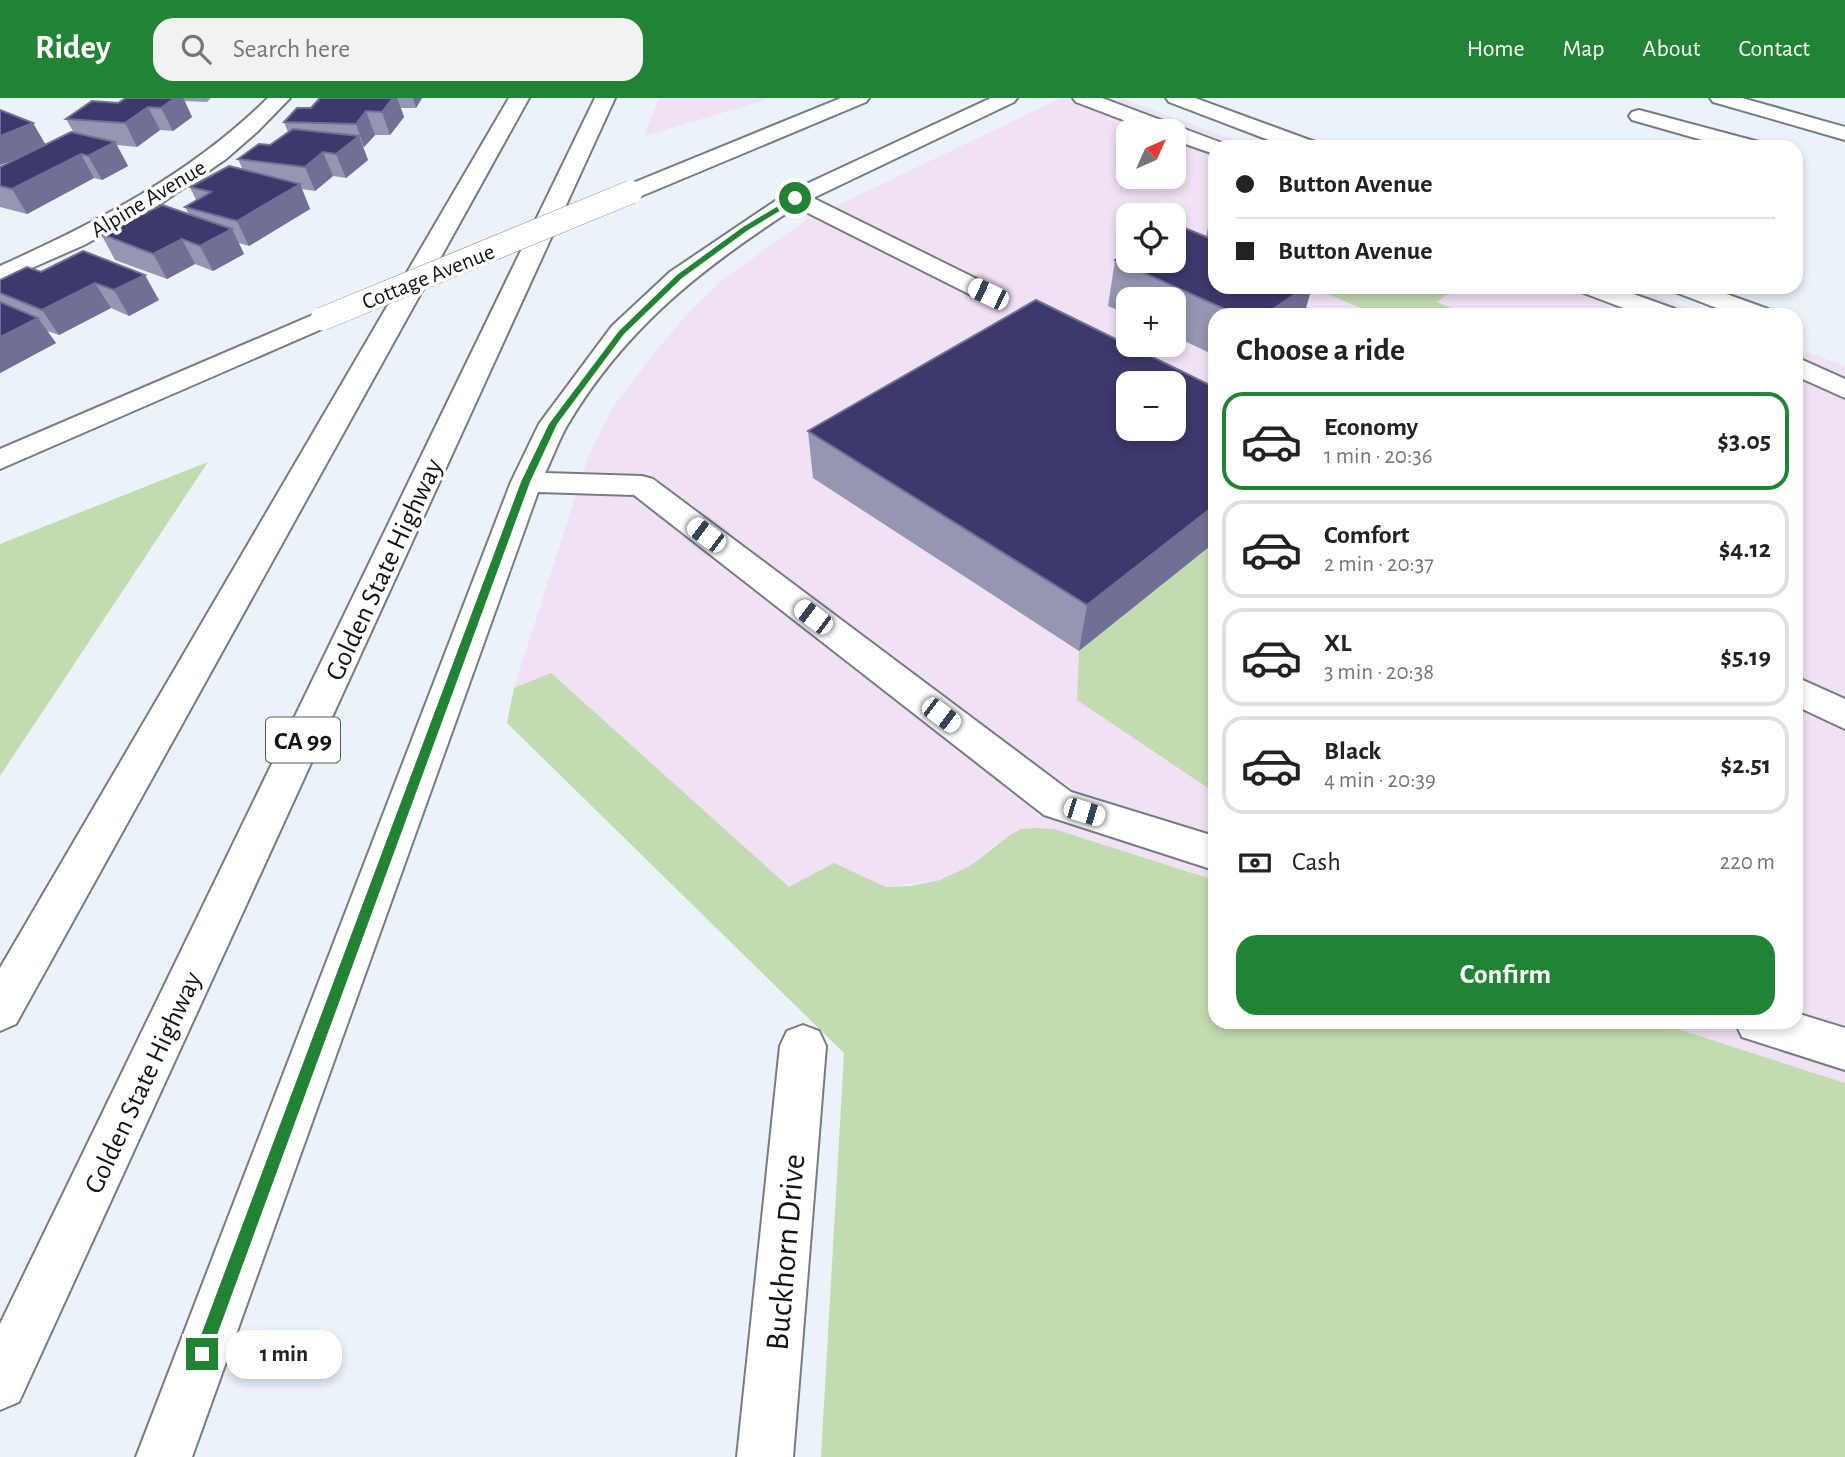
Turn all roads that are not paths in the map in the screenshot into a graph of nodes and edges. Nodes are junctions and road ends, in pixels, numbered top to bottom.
1 (280, 98) edge
2 (519, 98) edge
3 (606, 98) edge
4 (859, 98) edge
5 (1007, 98) edge
6 (1083, 98) edge
7 (1176, 98) edge
8 (1713, 98) edge
9 (1720, 98) edge
10 (1639, 116) dead end
11 (1138, 119) edge
12 (1685, 129) junction
13 (1845, 134) edge
14 (1186, 137) edge
15 (1288, 140) edge
16 (1725, 140) edge
17 (1208, 146) edge
18 (795, 198) junction
19 (0, 275) edge
20 (988, 294) dead end
21 (1609, 294) edge
22 (1703, 294) edge
23 (1647, 308) edge
24 (1740, 308) edge
25 (1803, 369) edge
26 (1845, 390) edge
27 (0, 460) edge
28 (526, 482) junction
29 (1803, 694) edge
30 (1845, 715) edge
31 (1208, 851) edge
32 (0, 1010) edge
33 (1781, 1029) edge
34 (803, 1046) dead end
35 (1845, 1049) edge
36 (0, 1383) edge
37 (164, 1457) edge
38 (765, 1457) edge

1 - 19 main road, Alpine Avenue
2 - 32 main road
3 - 36 main road, Golden State Highway / CA 99
4 - 27 main road, Cottage Avenue, bridge
5 - 18 main road
6 - 11 main road
7 - 15 main road
8 - 12 main road
9 - 13 main road
10 - 12 main road
12 - 16 main road
14 - 17 main road
18 - 20 main road
18 - 28 main road
21 - 23 main road
22 - 24 main road
25 - 26 main road
28 - 31 main road
28 - 37 main road
29 - 30 main road
33 - 35 main road
34 - 38 main road, Buckhorn Drive

